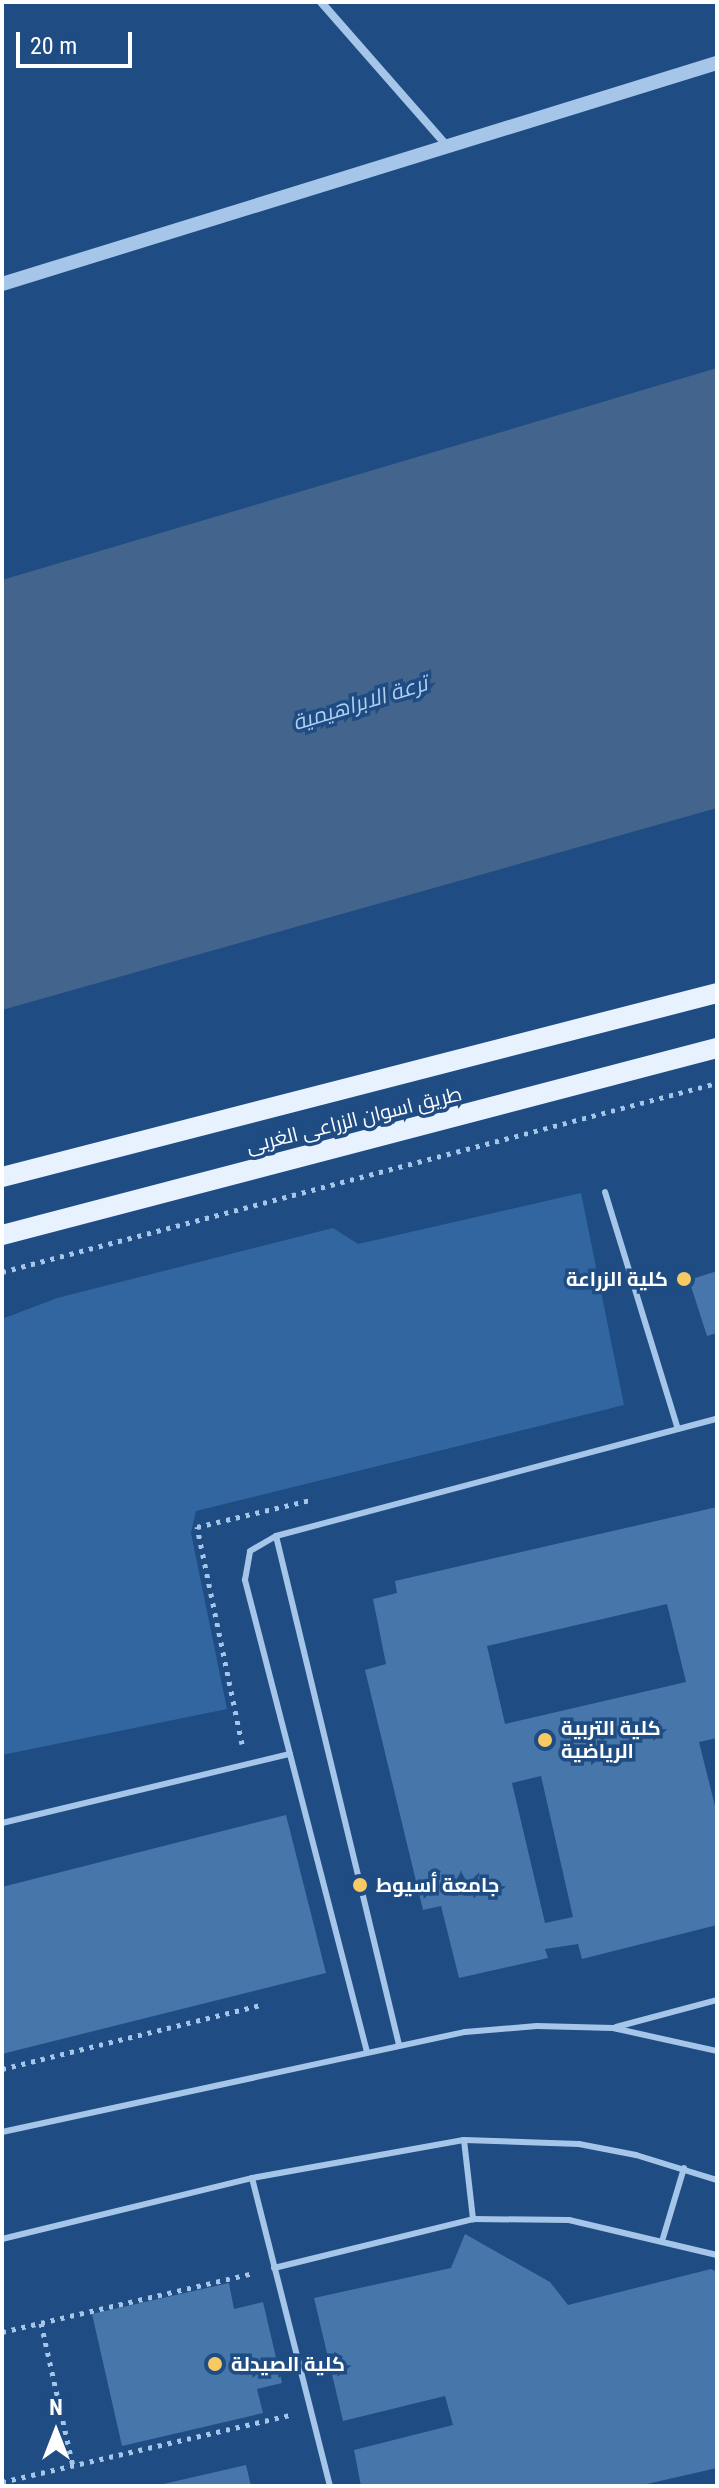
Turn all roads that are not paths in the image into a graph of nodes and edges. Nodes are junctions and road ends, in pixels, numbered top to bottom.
1 (321, 2) edge
2 (717, 63) edge
3 (447, 146) junction
4 (2, 284) edge
5 (717, 993) edge
6 (717, 1048) edge
7 (2, 1177) edge
8 (605, 1192) dead end
9 (2, 1235) edge
10 (717, 1419) edge
11 (678, 1429) junction
12 (276, 1536) junction
13 (290, 1754) junction
14 (2, 1823) edge
15 (717, 2000) edge
16 (613, 2028) junction
17 (399, 2045) junction
18 (717, 2051) edge
19 (367, 2052) junction
20 (2, 2132) edge
21 (464, 2140) junction
22 (684, 2168) junction
23 (252, 2178) junction
24 (717, 2180) edge
25 (473, 2219) junction
26 (663, 2238) junction
27 (2, 2239) edge
28 (717, 2255) edge
29 (274, 2268) junction
30 (330, 2486) edge

1 - 3 street
2 - 3 street
3 - 4 street
5 - 7 main road, طريق اسوان الزراعى الغربى
6 - 9 main road, طريق اسوان الزراعى الغربى
8 - 11 lane
10 - 11 lane
11 - 12 lane
12 - 13 lane
12 - 17 lane
13 - 14 lane
13 - 19 lane
15 - 16 lane
16 - 17 lane
16 - 18 lane
17 - 19 lane
19 - 20 lane
21 - 22 lane
21 - 23 lane
21 - 25 lane
22 - 24 lane
22 - 26 lane
23 - 27 lane
23 - 29 lane
25 - 26 lane
25 - 29 lane
26 - 28 lane
29 - 30 lane

